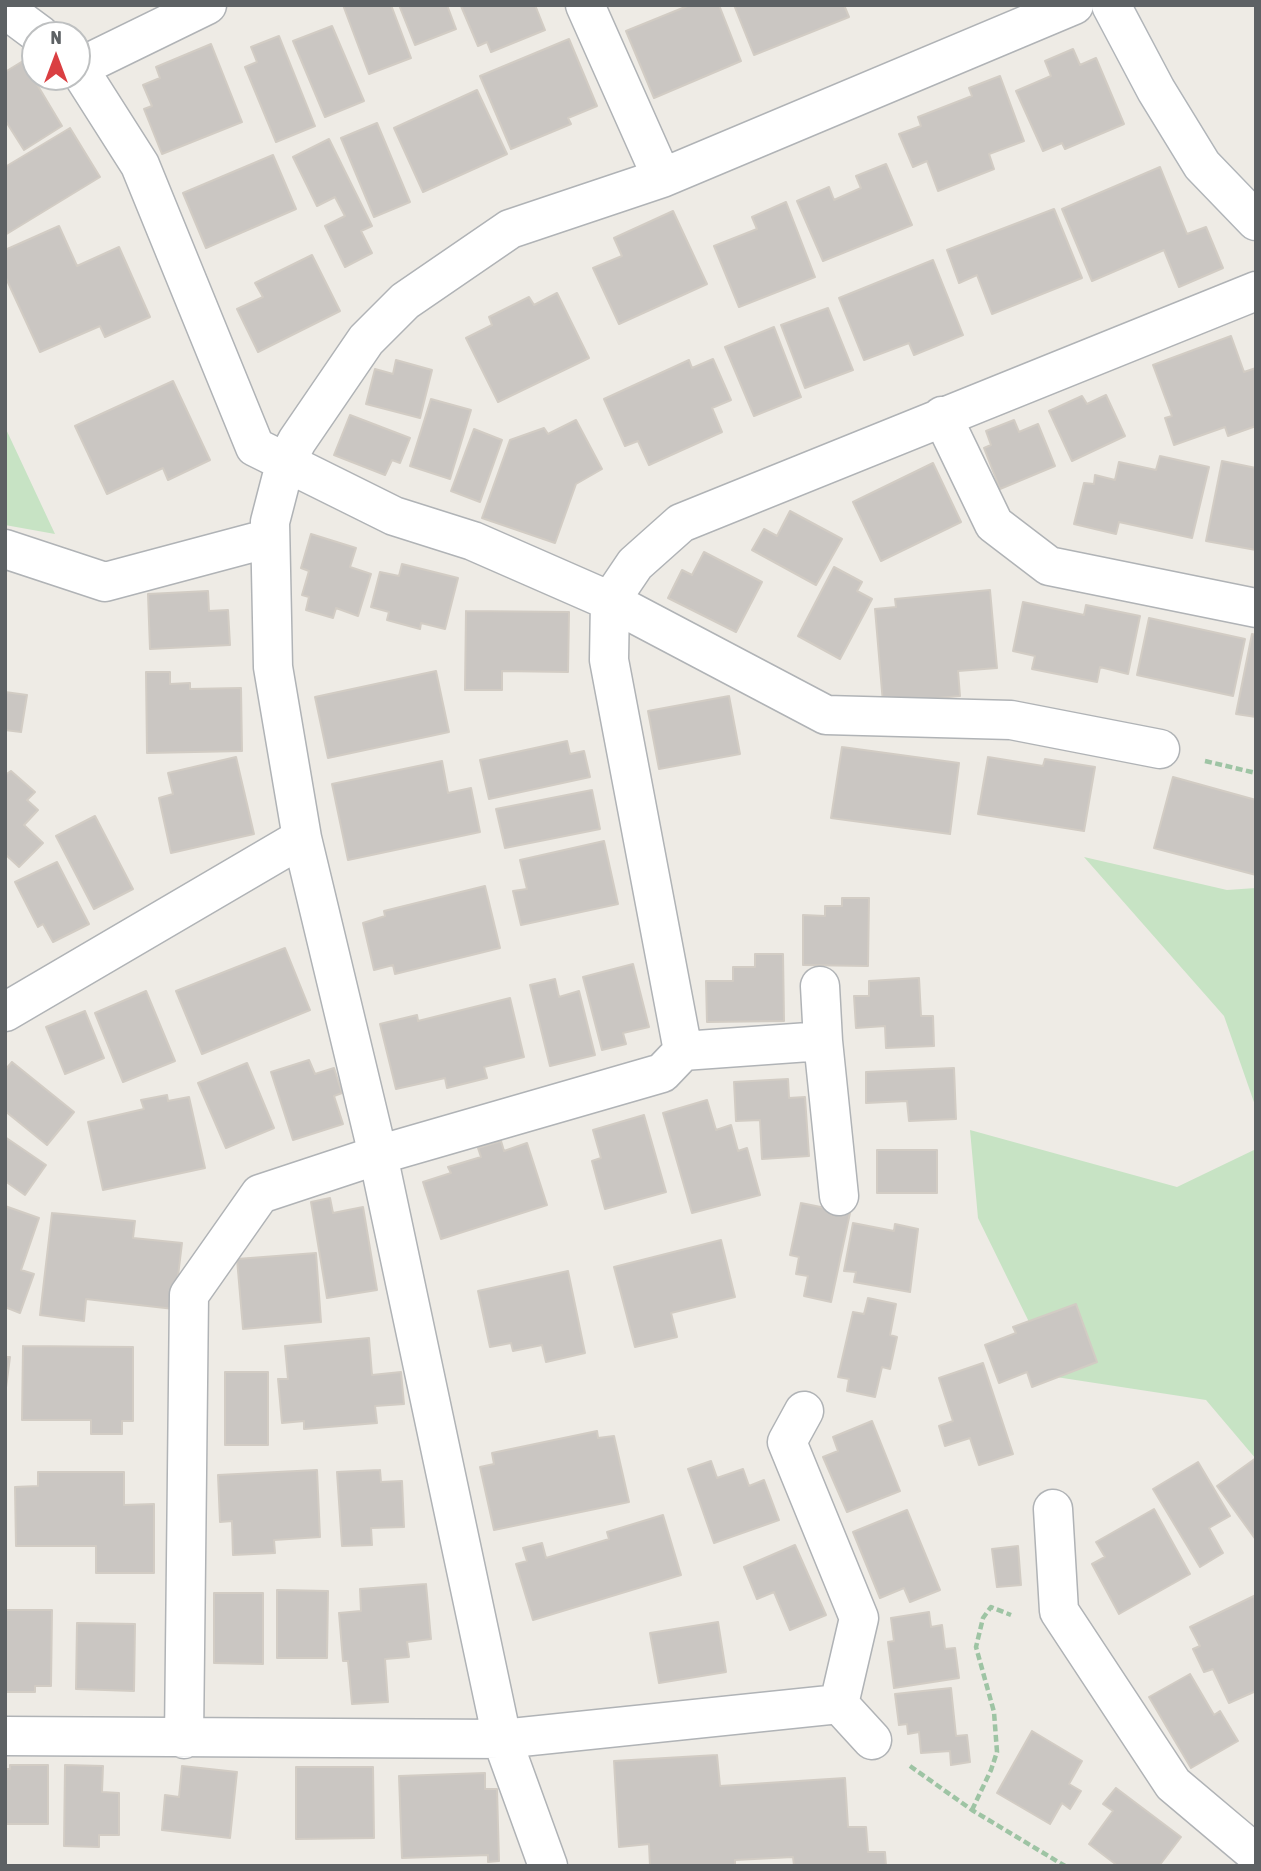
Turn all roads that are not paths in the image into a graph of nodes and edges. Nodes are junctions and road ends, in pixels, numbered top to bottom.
1 (585, 5) edge
2 (1074, 5) edge
3 (1111, 5) edge
4 (5, 9) edge
5 (187, 10) edge
6 (21, 21) edge
7 (91, 60) edge
8 (91, 88) edge
9 (662, 178) junction
10 (1256, 221) edge
11 (1256, 291) edge
12 (942, 416) junction
13 (285, 464) junction
14 (270, 538) junction
15 (5, 549) edge
16 (610, 601) junction
17 (1256, 608) edge
18 (1160, 749) dead end
19 (302, 838) junction
20 (820, 986) dead end
21 (5, 1013) edge
22 (823, 1041) junction
23 (683, 1051) junction
24 (378, 1156) junction
25 (839, 1196) dead end
26 (804, 1411) dead end
27 (1053, 1509) dead end
28 (839, 1704) junction
29 (5, 1736) edge
30 (184, 1739) junction
31 (502, 1739) junction
32 (872, 1740) road end
33 (1256, 1854) edge
34 (548, 1866) edge

1 - 9 street
2 - 9 street
3 - 10 street
4 - 6 street
5 - 7 street
8 - 13 street
9 - 13 street
11 - 12 street
12 - 16 street
12 - 17 street
13 - 14 street
13 - 16 street
14 - 15 street
14 - 19 street
16 - 18 street
16 - 23 street
19 - 21 street
19 - 24 street
20 - 22 street
22 - 23 street
22 - 25 street
23 - 24 street
24 - 30 street
24 - 31 street
26 - 28 street
27 - 33 street
28 - 31 street
28 - 32 street
29 - 30 street
30 - 31 street
31 - 34 street

